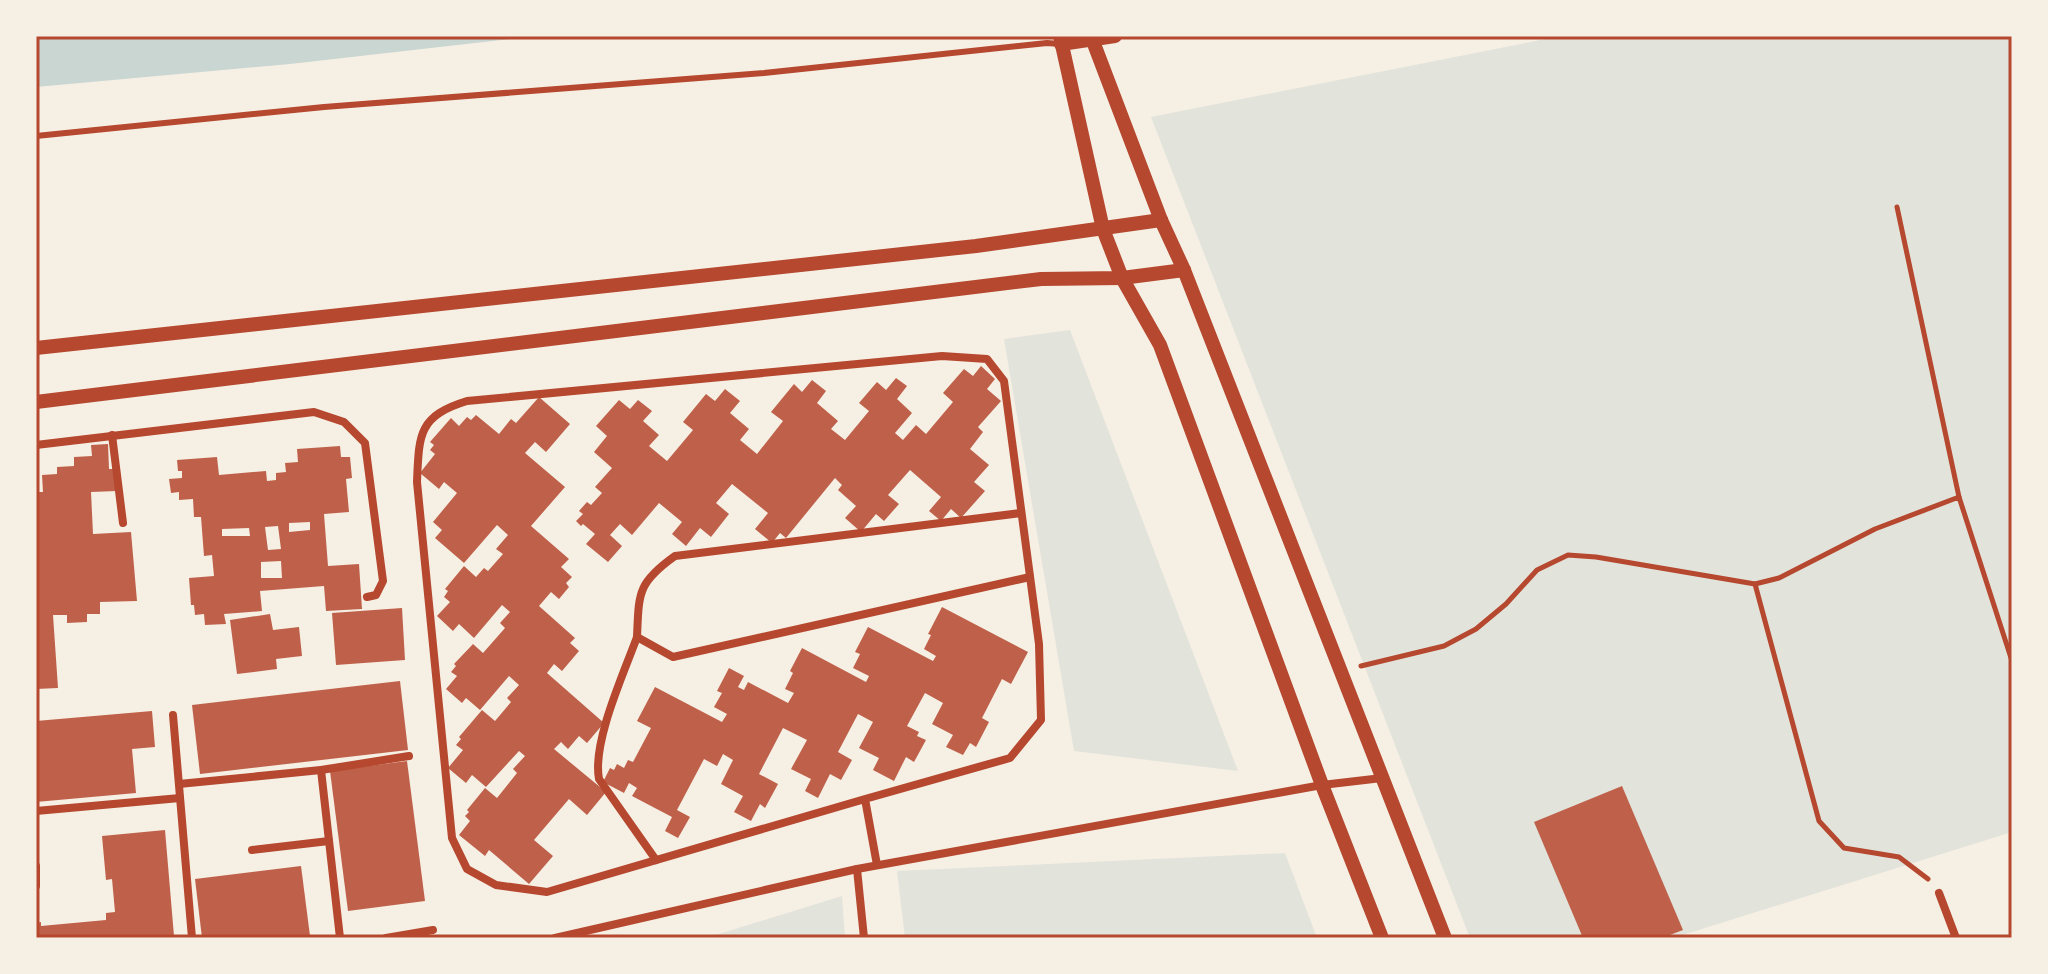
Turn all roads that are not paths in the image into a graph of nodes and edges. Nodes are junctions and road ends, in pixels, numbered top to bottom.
1 (1115, 36) edge
2 (1092, 38) edge
3 (1061, 40) edge
4 (36, 136) edge
5 (1161, 220) junction
6 (1103, 229) junction
7 (1184, 270) junction
8 (1122, 278) junction
9 (36, 348) edge
10 (36, 402) edge
11 (112, 435) junction
12 (36, 445) edge
13 (1021, 513) junction
14 (123, 523) dead end
15 (1030, 577) junction
16 (367, 597) dead end
17 (637, 637) junction
18 (173, 715) dead end
19 (409, 756) dead end
20 (321, 770) junction
21 (1382, 778) junction
22 (179, 784) junction
23 (1322, 785) junction
24 (180, 798) junction
25 (865, 799) junction
26 (36, 811) edge
27 (329, 841) junction
28 (252, 850) dead end
29 (656, 860) junction
30 (877, 865) junction
31 (36, 866) edge
32 (857, 869) junction
33 (36, 886) edge
34 (1939, 893) road end
35 (433, 930) dead end
36 (192, 938) edge
37 (340, 938) edge
38 (386, 938) edge
39 (555, 938) edge
40 (864, 938) edge
41 (1382, 938) edge
42 (1445, 938) edge
43 (1956, 938) edge

1 - 2 street
2 - 3 street
2 - 5 street
3 - 4 lane
3 - 6 street
5 - 6 street
5 - 7 street
6 - 8 street
6 - 9 street
7 - 8 street
7 - 21 street
8 - 10 street
8 - 23 street
11 - 12 street
11 - 14 street
11 - 16 street
13 - 15 street
13 - 17 street
13 - 29 street
15 - 17 street
15 - 25 street
17 - 29 street
18 - 22 street
19 - 20 street
20 - 22 street
20 - 27 street
21 - 23 street
21 - 42 street
22 - 24 street
23 - 30 street
23 - 41 street
24 - 26 street
24 - 36 street
25 - 29 street
25 - 30 street
27 - 28 street
27 - 37 street
30 - 32 street
31 - 33 street
32 - 39 street
32 - 40 street
34 - 43 street
35 - 38 street

